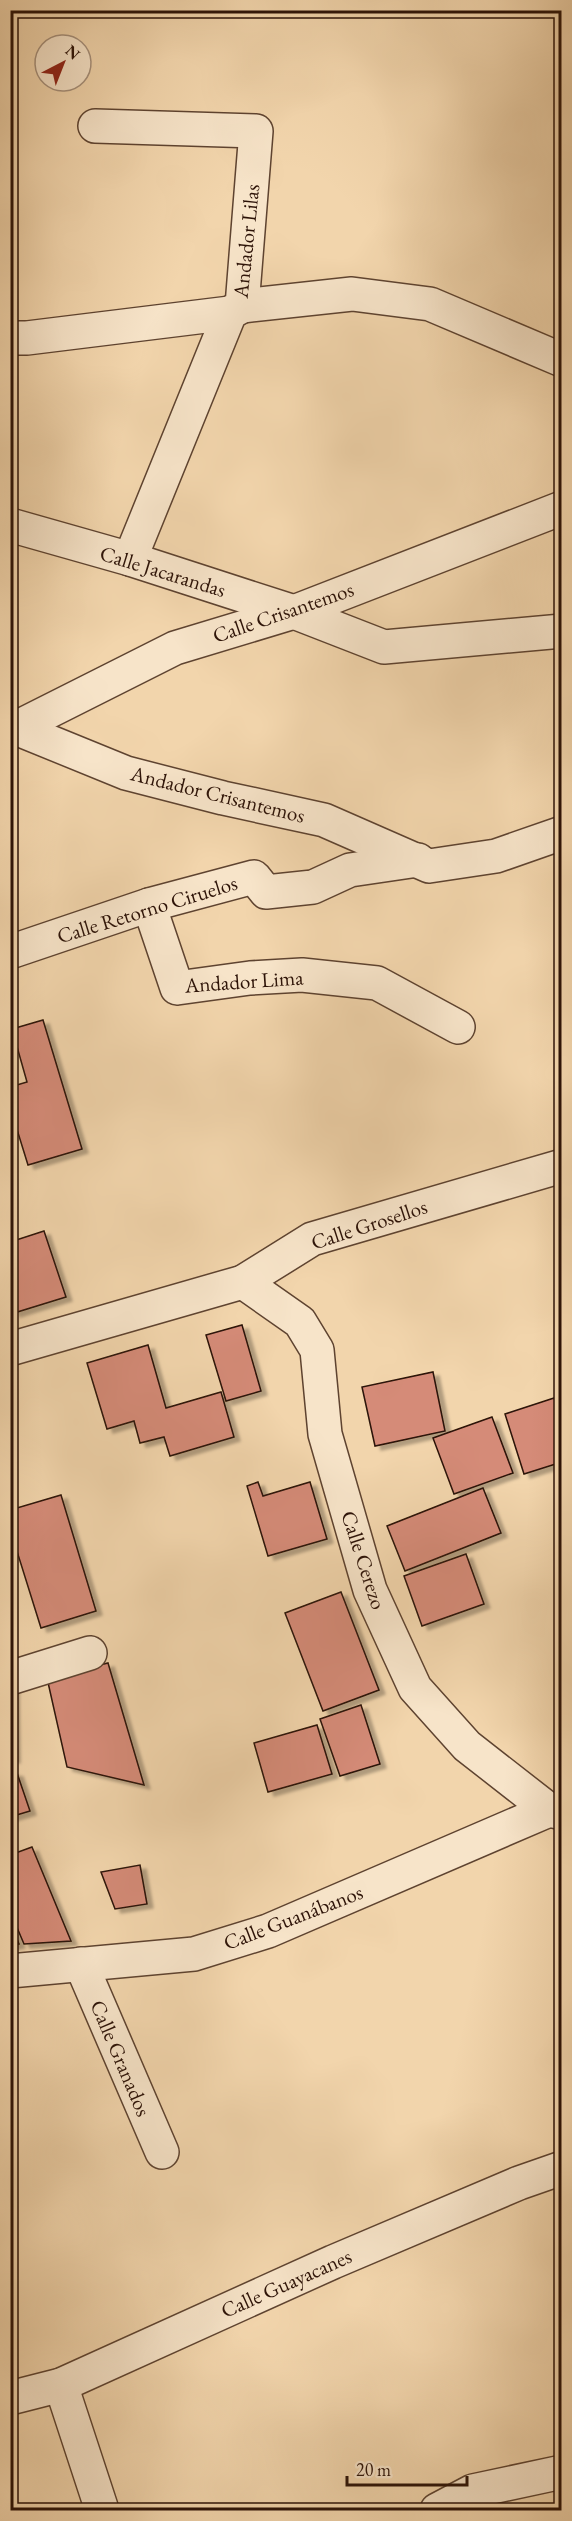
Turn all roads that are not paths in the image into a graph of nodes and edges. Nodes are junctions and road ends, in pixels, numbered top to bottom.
1 (95, 126) dead end
2 (236, 309) junction
3 (10, 338) edge
4 (561, 360) edge
5 (561, 508) edge
6 (10, 525) edge
7 (130, 559) junction
8 (294, 612) junction
9 (561, 631) edge
10 (14, 730) edge
11 (561, 833) edge
12 (418, 860) junction
13 (149, 905) junction
14 (10, 952) edge
15 (458, 1027) dead end
16 (561, 1166) edge
17 (243, 1282) junction
18 (10, 1349) edge
19 (90, 1653) dead end
20 (10, 1678) edge
21 (555, 1812) edge
22 (81, 1964) junction
23 (10, 1971) edge
24 (162, 2152) dead end
25 (561, 2168) edge
26 (61, 2385) junction
27 (10, 2398) edge
28 (561, 2472) edge
29 (102, 2511) edge
30 (437, 2511) edge

1 - 2 street, Andador Lilas
2 - 3 street
2 - 4 street
2 - 7 street, Andador Lilas
5 - 8 street, Calle Crisantemos
6 - 7 street, Calle Jacarandas
7 - 8 street, Calle Jacarandas
8 - 9 street, Calle Jacarandas
8 - 10 street, Calle Crisantemos
10 - 12 street, Andador Crisantemos
11 - 12 street
12 - 13 street, Calle Retorno Ciruelos
13 - 14 street, Calle Retorno Ciruelos
13 - 15 street, Andador Lima
16 - 17 street, Calle Grosellos
17 - 18 street, Calle Grosellos
17 - 21 street, Calle Cerezo
19 - 20 street
21 - 22 street, Calle Guanábanos
22 - 23 street, Calle Guanábanos
22 - 24 street, Calle Granados
25 - 26 street, Calle Guayacanes
26 - 27 street, Calle Guayacanes
26 - 29 street
28 - 30 street

